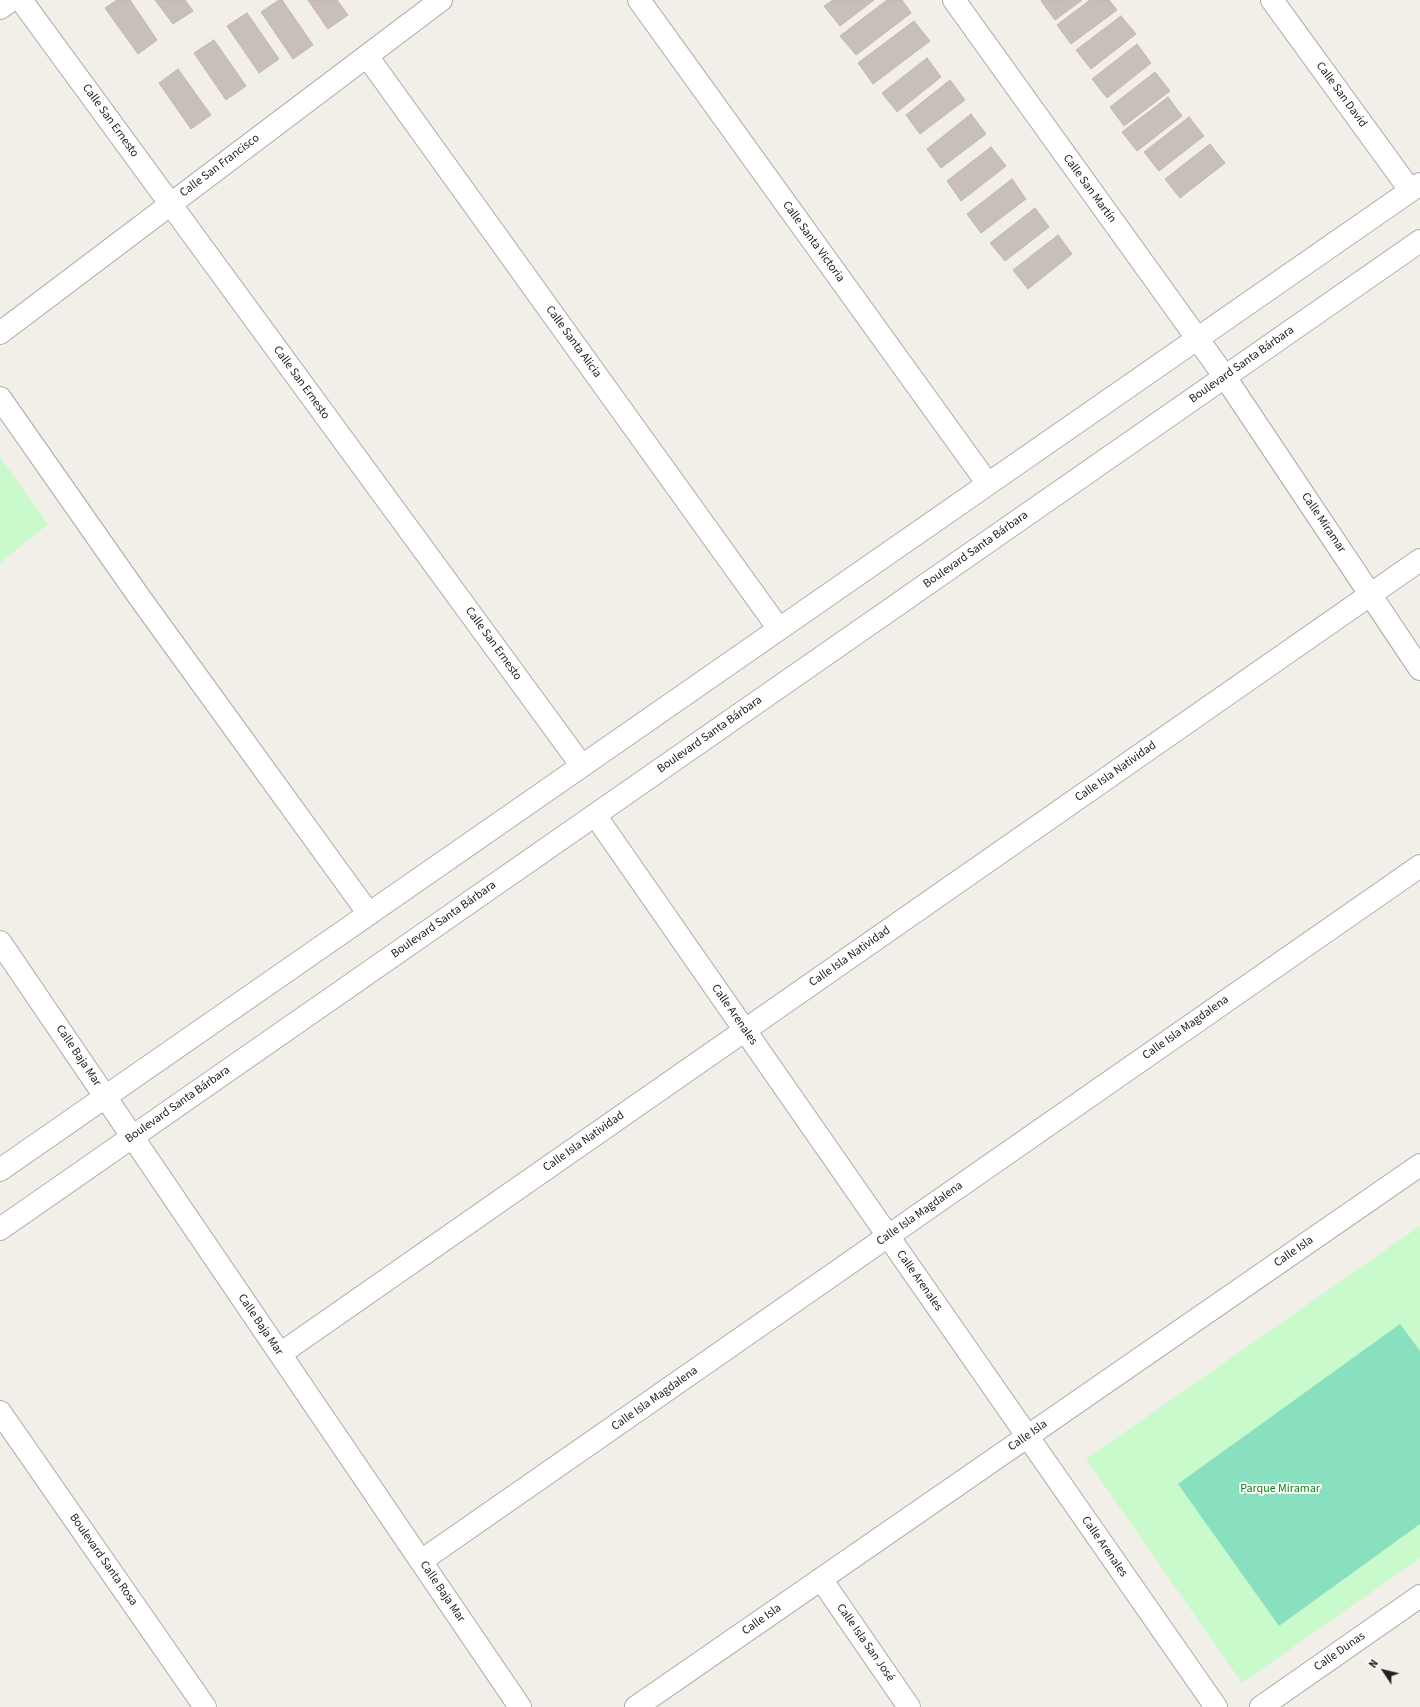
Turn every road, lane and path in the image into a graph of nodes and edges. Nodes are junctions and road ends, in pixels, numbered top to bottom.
1 (12, 0) edge
2 (21, 0) edge
3 (441, 0) edge
4 (639, 0) edge
5 (954, 0) edge
6 (1272, 0) edge
7 (0, 8) edge
8 (367, 56) junction
9 (1415, 187) edge
10 (170, 204) junction
11 (1420, 241) edge
12 (0, 333) edge
13 (1197, 339) junction
14 (1225, 377) junction
15 (0, 398) edge
16 (988, 484) junction
17 (1420, 560) edge
18 (1371, 595) junction
19 (779, 629) junction
20 (1420, 668) edge
21 (582, 766) junction
22 (595, 815) junction
23 (1420, 866) edge
24 (369, 914) junction
25 (0, 942) edge
26 (745, 1030) junction
27 (106, 1097) junction
28 (132, 1137) junction
29 (1420, 1165) edge
30 (0, 1170) edge
31 (0, 1229) edge
32 (888, 1236) junction
33 (280, 1354) junction
34 (0, 1412) edge
35 (1027, 1436) junction
36 (421, 1561) junction
37 (821, 1579) junction
38 (1420, 1596) edge
39 (205, 1707) edge
40 (520, 1707) edge
41 (636, 1707) edge
42 (909, 1707) edge
43 (1216, 1707) edge
44 (1260, 1707) edge

1 - 7 street
2 - 10 street, Calle San Ernesto
3 - 8 street, Calle San Francisco
4 - 16 street, Calle Santa Victoria
5 - 13 street, Calle San Martín
6 - 9 street, Calle San David
8 - 10 street, Calle San Francisco
8 - 19 street, Calle Santa Alicia
9 - 13 street
10 - 12 street, Calle San Francisco
10 - 21 street, Calle San Ernesto
11 - 14 street, Boulevard Santa Bárbara
13 - 14 street, Calle San Martín
13 - 16 street
14 - 18 street, Calle Miramar
14 - 22 street, Boulevard Santa Bárbara
15 - 24 street
16 - 19 street
17 - 18 street, Calle Isla Natividad
18 - 20 street, Calle Miramar
18 - 26 street, Calle Isla Natividad
19 - 21 street
21 - 24 street
22 - 26 street, Calle Arenales
22 - 28 street, Boulevard Santa Bárbara
23 - 32 street, Calle Isla Magdalena
24 - 27 street
25 - 27 street, Calle Baja Mar
26 - 32 street, Calle Arenales
26 - 33 street, Calle Isla Natividad
27 - 28 street, Calle Baja Mar
27 - 30 street
28 - 31 street, Boulevard Santa Bárbara
28 - 33 street, Calle Baja Mar
29 - 35 street, Calle Isla
32 - 35 street, Calle Arenales
32 - 36 street, Calle Isla Magdalena
33 - 36 street, Calle Baja Mar
34 - 39 street, Boulevard Santa Rosa
35 - 37 street, Calle Isla
35 - 43 street, Calle Arenales
36 - 40 street, Calle Baja Mar
37 - 41 street, Calle Isla
37 - 42 street, Calle Isla San José
38 - 44 street, Calle Dunas

